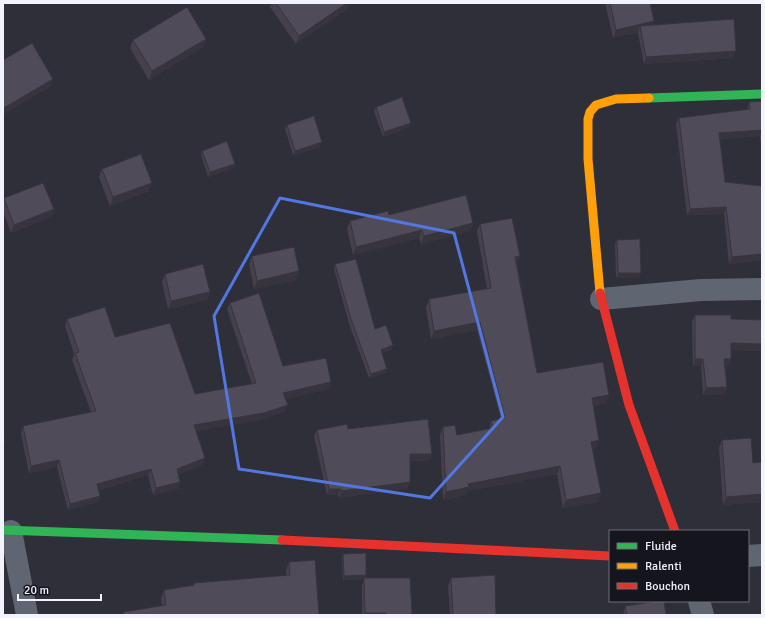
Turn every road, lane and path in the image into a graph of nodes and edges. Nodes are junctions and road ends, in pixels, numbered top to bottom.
1 (762, 94) edge
2 (762, 289) edge
3 (601, 299) junction
4 (7, 530) edge
5 (675, 530) edge
6 (762, 555) edge
7 (609, 556) edge
8 (749, 556) edge
9 (699, 602) edge
10 (27, 615) edge
11 (703, 615) edge

1 - 3 street
2 - 3 street
3 - 5 street
4 - 7 street
4 - 10 street
6 - 8 street
9 - 11 street

